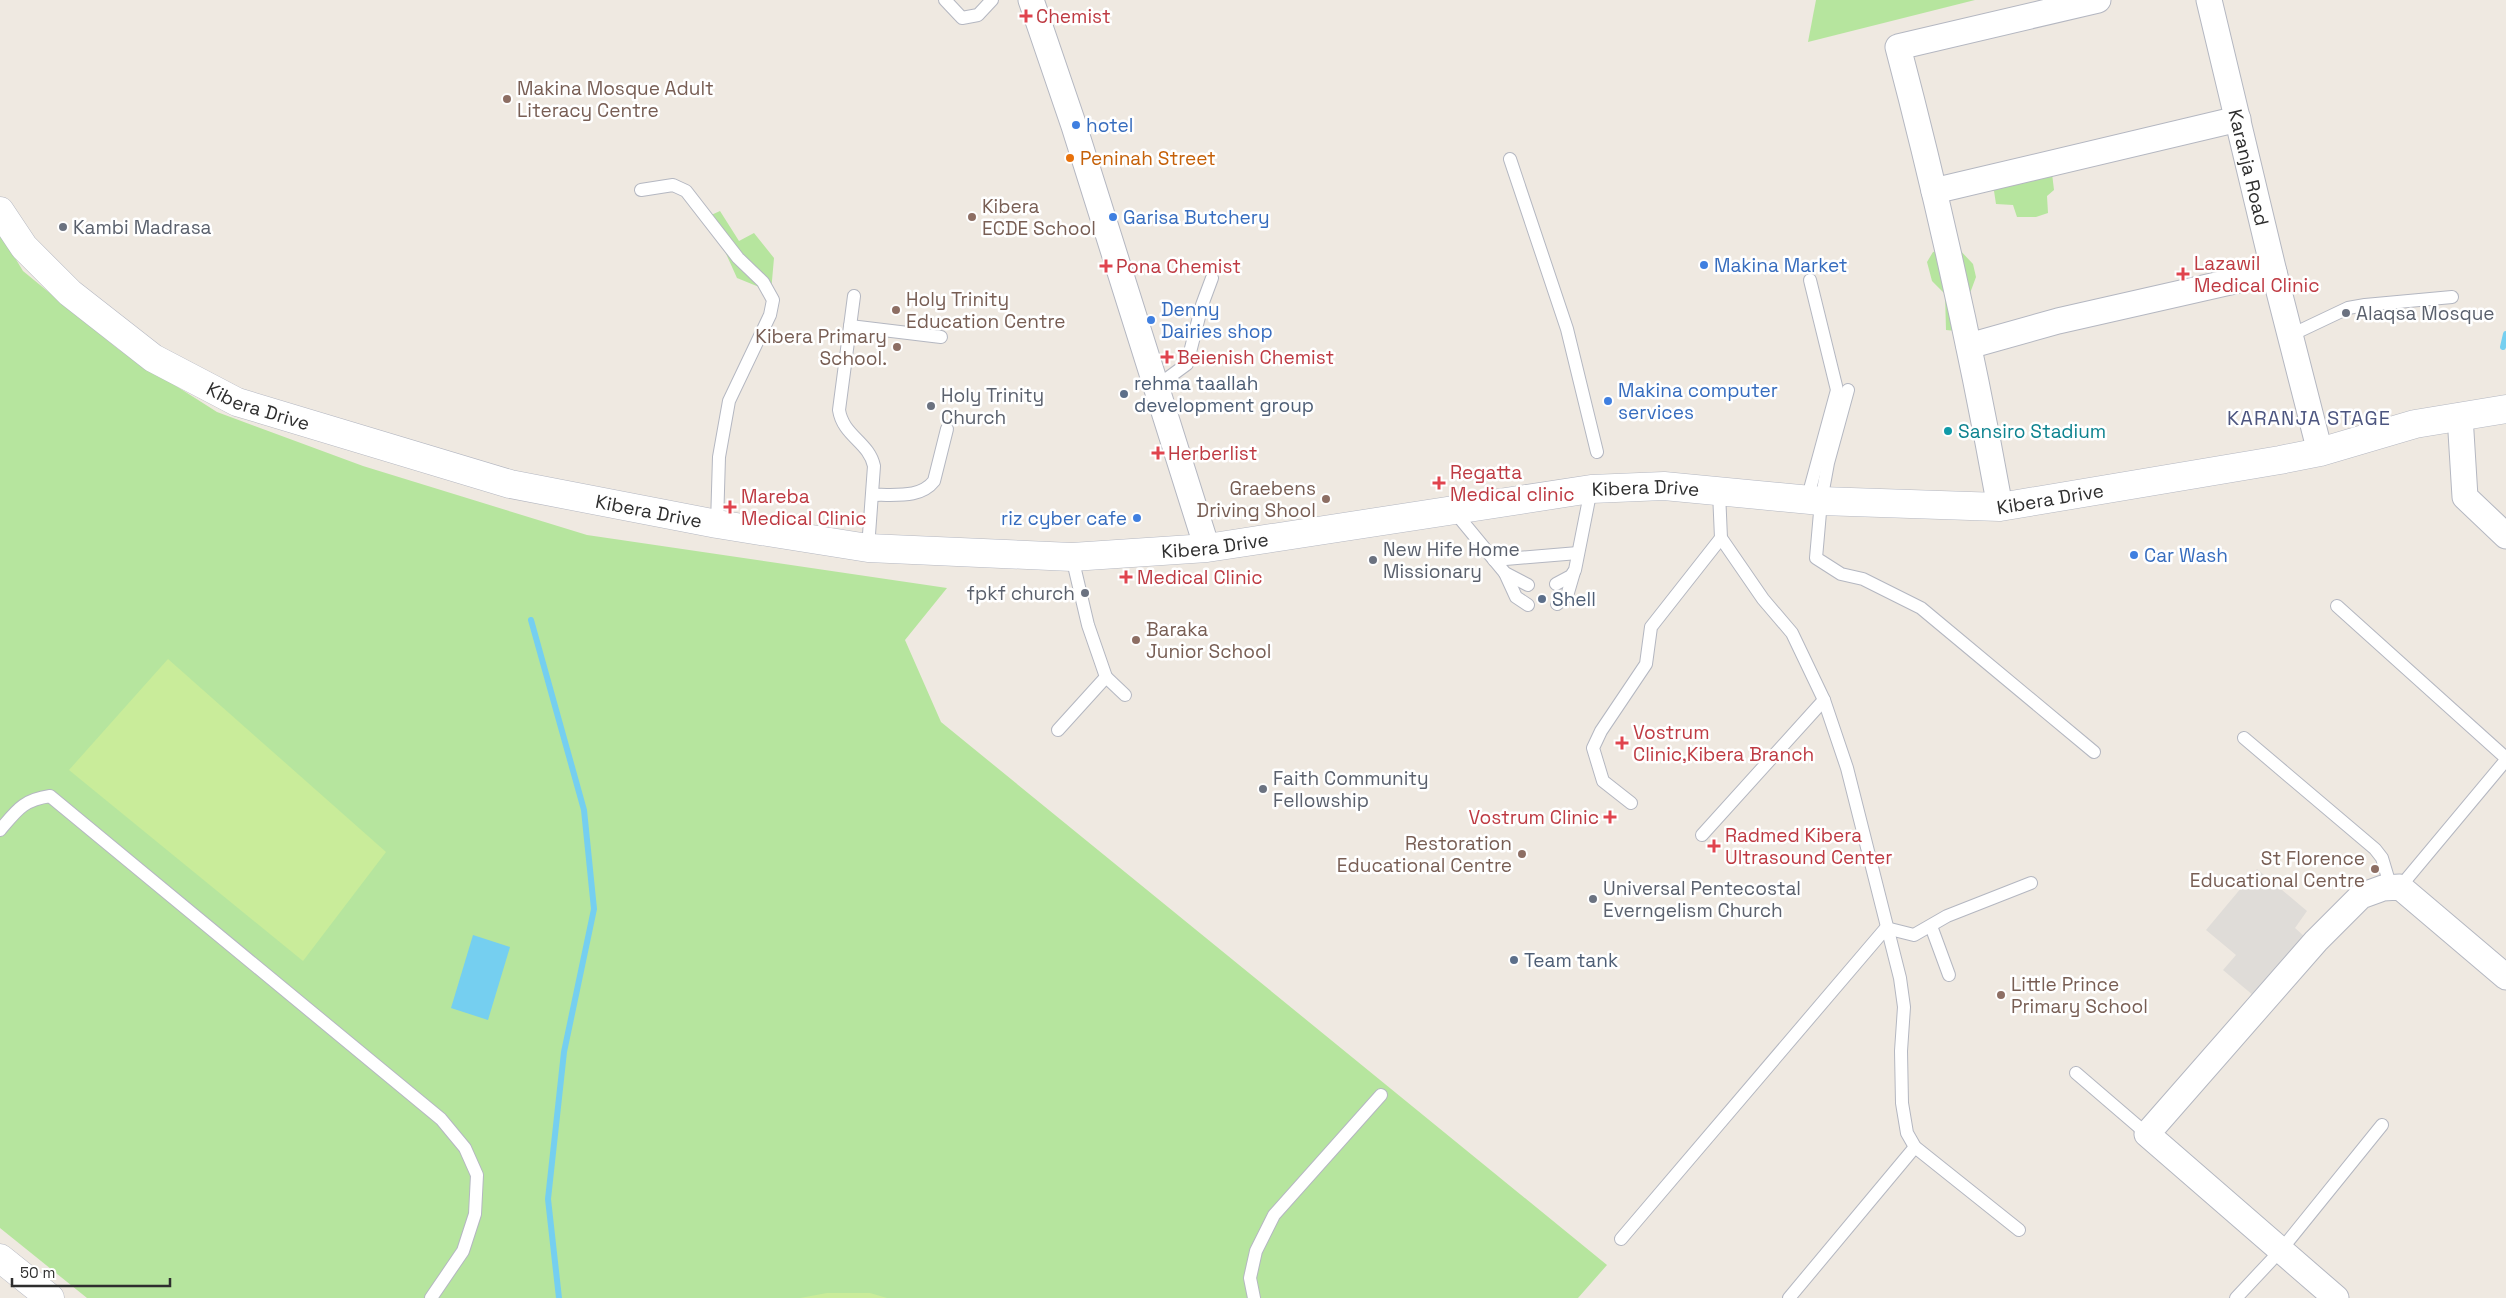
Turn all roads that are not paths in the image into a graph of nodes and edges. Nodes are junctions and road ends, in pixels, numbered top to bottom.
1 (944, 0) edge
2 (992, 0) edge
3 (1030, 0) edge
4 (2098, 0) edge
5 (2210, 0) edge
6 (2238, 119) junction
7 (1510, 159) dead end
8 (641, 190) dead end
9 (1934, 191) junction
10 (0, 211) edge
11 (2274, 272) junction
12 (1212, 278) dead end
13 (1810, 280) dead end
14 (854, 296) dead end
15 (2452, 297) dead end
16 (850, 326) junction
17 (2291, 335) junction
18 (941, 338) dead end
19 (1969, 346) junction
20 (1157, 386) junction
21 (1848, 390) dead end
22 (2506, 409) edge
23 (2460, 416) junction
24 (947, 428) dead end
25 (1597, 452) dead end
26 (2320, 452) junction
27 (1591, 489) junction
28 (1719, 492) junction
29 (873, 495) junction
30 (1814, 501) junction
31 (2000, 506) junction
32 (1452, 510) junction
33 (717, 524) junction
34 (2506, 536) edge
35 (1721, 538) junction
36 (868, 548) junction
37 (1207, 548) junction
38 (1578, 553) junction
39 (1072, 557) junction
40 (1494, 560) junction
41 (1575, 570) junction
42 (1505, 573) junction
43 (1556, 584) dead end
44 (1528, 585) dead end
45 (1557, 604) dead end
46 (1528, 605) dead end
47 (2336, 606) dead end
48 (1106, 677) junction
49 (1126, 695) dead end
50 (1824, 700) junction
51 (1058, 730) dead end
52 (2244, 738) dead end
53 (2094, 752) dead end
54 (2506, 759) edge
55 (1631, 803) dead end
56 (0, 830) edge
57 (1702, 835) dead end
58 (2030, 883) dead end
59 (2395, 888) junction
60 (1931, 926) junction
61 (1886, 928) junction
62 (1949, 975) dead end
63 (2506, 976) edge
64 (2076, 1073) dead end
65 (1381, 1095) dead end
66 (2382, 1125) dead end
67 (2147, 1134) junction
68 (1914, 1147) junction
69 (2019, 1230) dead end
70 (1621, 1239) dead end
71 (2281, 1250) junction
72 (0, 1258) edge
73 (50, 1298) edge
74 (431, 1298) edge
75 (1254, 1298) edge
76 (1789, 1298) edge
77 (2236, 1298) edge
78 (2336, 1298) edge

1 - 2 lane
3 - 20 street
4 - 9 street
5 - 6 street, Karanja Road
6 - 9 street
6 - 11 street, Karanja Road
7 - 25 lane
8 - 33 lane
9 - 19 street
10 - 33 street, Kibera Drive
11 - 17 street, Karanja Road
11 - 19 street
12 - 20 lane
13 - 30 lane
14 - 16 lane
15 - 17 lane
16 - 18 lane
16 - 29 lane
17 - 26 street, Karanja Road
19 - 31 street
20 - 37 street
21 - 30 lane
22 - 23 street, Kibera Drive
23 - 26 street, Kibera Drive
23 - 34 street
24 - 29 lane
26 - 31 street, Kibera Drive
27 - 28 street, Kibera Drive
27 - 32 street, Kibera Drive
27 - 38 lane
28 - 30 street, Kibera Drive
28 - 35 lane
29 - 36 lane
30 - 31 street, Kibera Drive
30 - 53 lane
32 - 37 street, Kibera Drive
32 - 40 lane
33 - 36 street, Kibera Drive
35 - 50 lane
35 - 55 lane
36 - 39 street, Kibera Drive
37 - 39 street, Kibera Drive
38 - 40 lane
38 - 41 lane
39 - 48 lane
40 - 42 lane
41 - 43 lane
41 - 45 lane
42 - 44 lane
42 - 46 lane
47 - 54 lane
48 - 49 lane
48 - 51 lane
50 - 57 lane
50 - 61 lane
52 - 59 lane
54 - 59 lane
56 - 74 lane
58 - 60 lane
59 - 63 street
59 - 67 street
60 - 61 lane
60 - 62 lane
61 - 68 lane
61 - 70 lane
64 - 67 lane
65 - 75 lane
66 - 71 lane
67 - 71 street
68 - 69 lane
68 - 76 lane
71 - 77 lane
71 - 78 street
72 - 73 street

